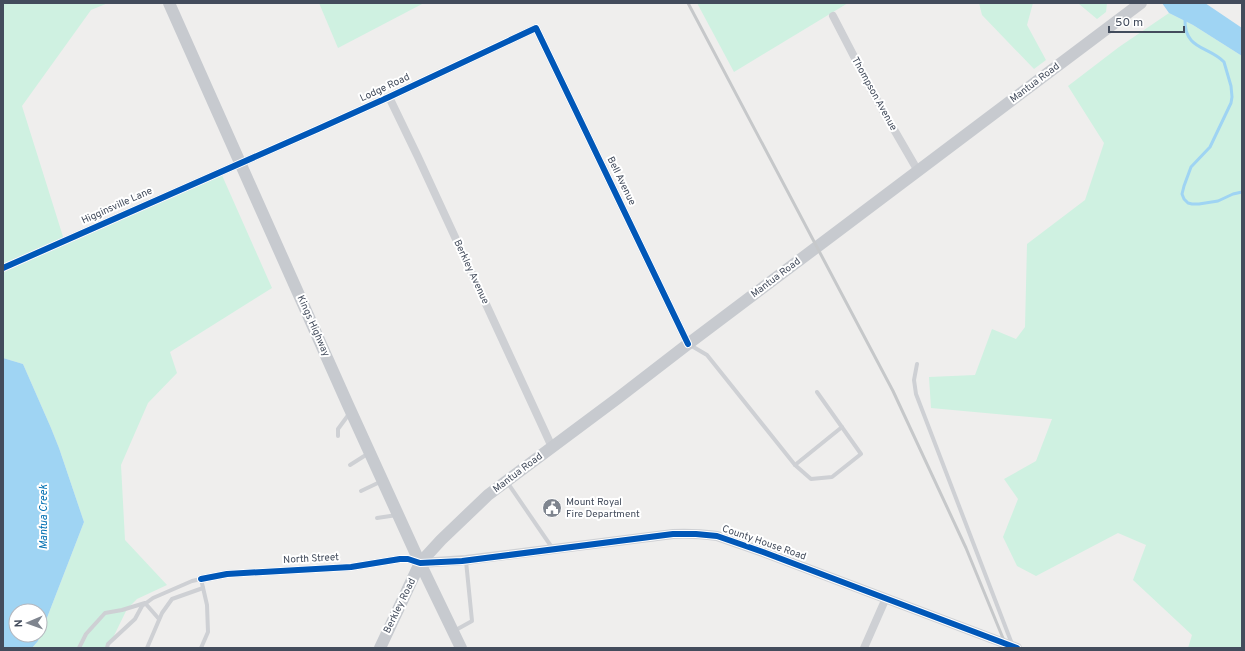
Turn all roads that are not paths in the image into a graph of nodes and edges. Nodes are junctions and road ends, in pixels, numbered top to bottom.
1 (169, 3) edge
2 (1141, 3) edge
3 (833, 16) dead end
4 (536, 28) joint
5 (389, 97) junction
6 (240, 163) junction
7 (918, 170) junction
8 (3, 268) edge
9 (688, 344) junction
10 (917, 364) dead end
11 (817, 392) dead end
12 (351, 412) junction
13 (842, 427) junction
14 (338, 436) dead end
15 (552, 447) junction
16 (370, 453) junction
17 (350, 465) dead end
18 (795, 465) junction
19 (382, 481) junction
20 (506, 481) junction
21 (360, 491) dead end
22 (398, 514) junction
23 (377, 518) dead end
24 (553, 549) junction
25 (466, 560) junction
26 (420, 563) junction
27 (201, 579) junction
28 (203, 588) junction
29 (886, 598) junction
30 (145, 604) junction
31 (159, 619) junction
32 (452, 632) junction
33 (1015, 647) edge
34 (79, 648) edge
35 (107, 648) edge
36 (147, 648) edge
37 (202, 648) edge
38 (380, 648) edge
39 (461, 648) edge
40 (864, 648) edge

1 - 6 main road, Kings Highway
2 - 7 main road, Mantua Road
3 - 7 street, Thompson Avenue
4 - 5 street, Lodge Road
4 - 9 street, Bell Avenue
5 - 6 street, Lodge Road
5 - 15 street, Berkley Avenue
6 - 8 street, Higginsville Lane
6 - 12 main road, Kings Highway
7 - 9 main road, Mantua Road
9 - 15 main road, Mantua Road
9 - 18 lane
10 - 33 lane
11 - 13 lane
12 - 14 lane
12 - 16 main road, Kings Highway
13 - 18 lane
13 - 18 lane
15 - 20 main road, Mantua Road
16 - 17 lane
16 - 19 main road, Kings Highway
19 - 21 lane
19 - 22 main road, Kings Highway
20 - 24 lane
20 - 26 main road, Mantua Road
22 - 23 lane
22 - 26 main road, Kings Highway
24 - 25 street, County House Road
24 - 29 street, County House Road
25 - 26 street, County House Road
25 - 32 lane
26 - 27 street, North Street
26 - 32 main road, Kings Highway
26 - 38 main road, Berkley Road
27 - 28 lane
27 - 30 lane
28 - 31 lane
28 - 37 lane
29 - 33 street, County House Road
29 - 40 street
30 - 31 lane
30 - 34 lane
30 - 35 lane
31 - 36 lane
32 - 39 main road, Kings Highway

